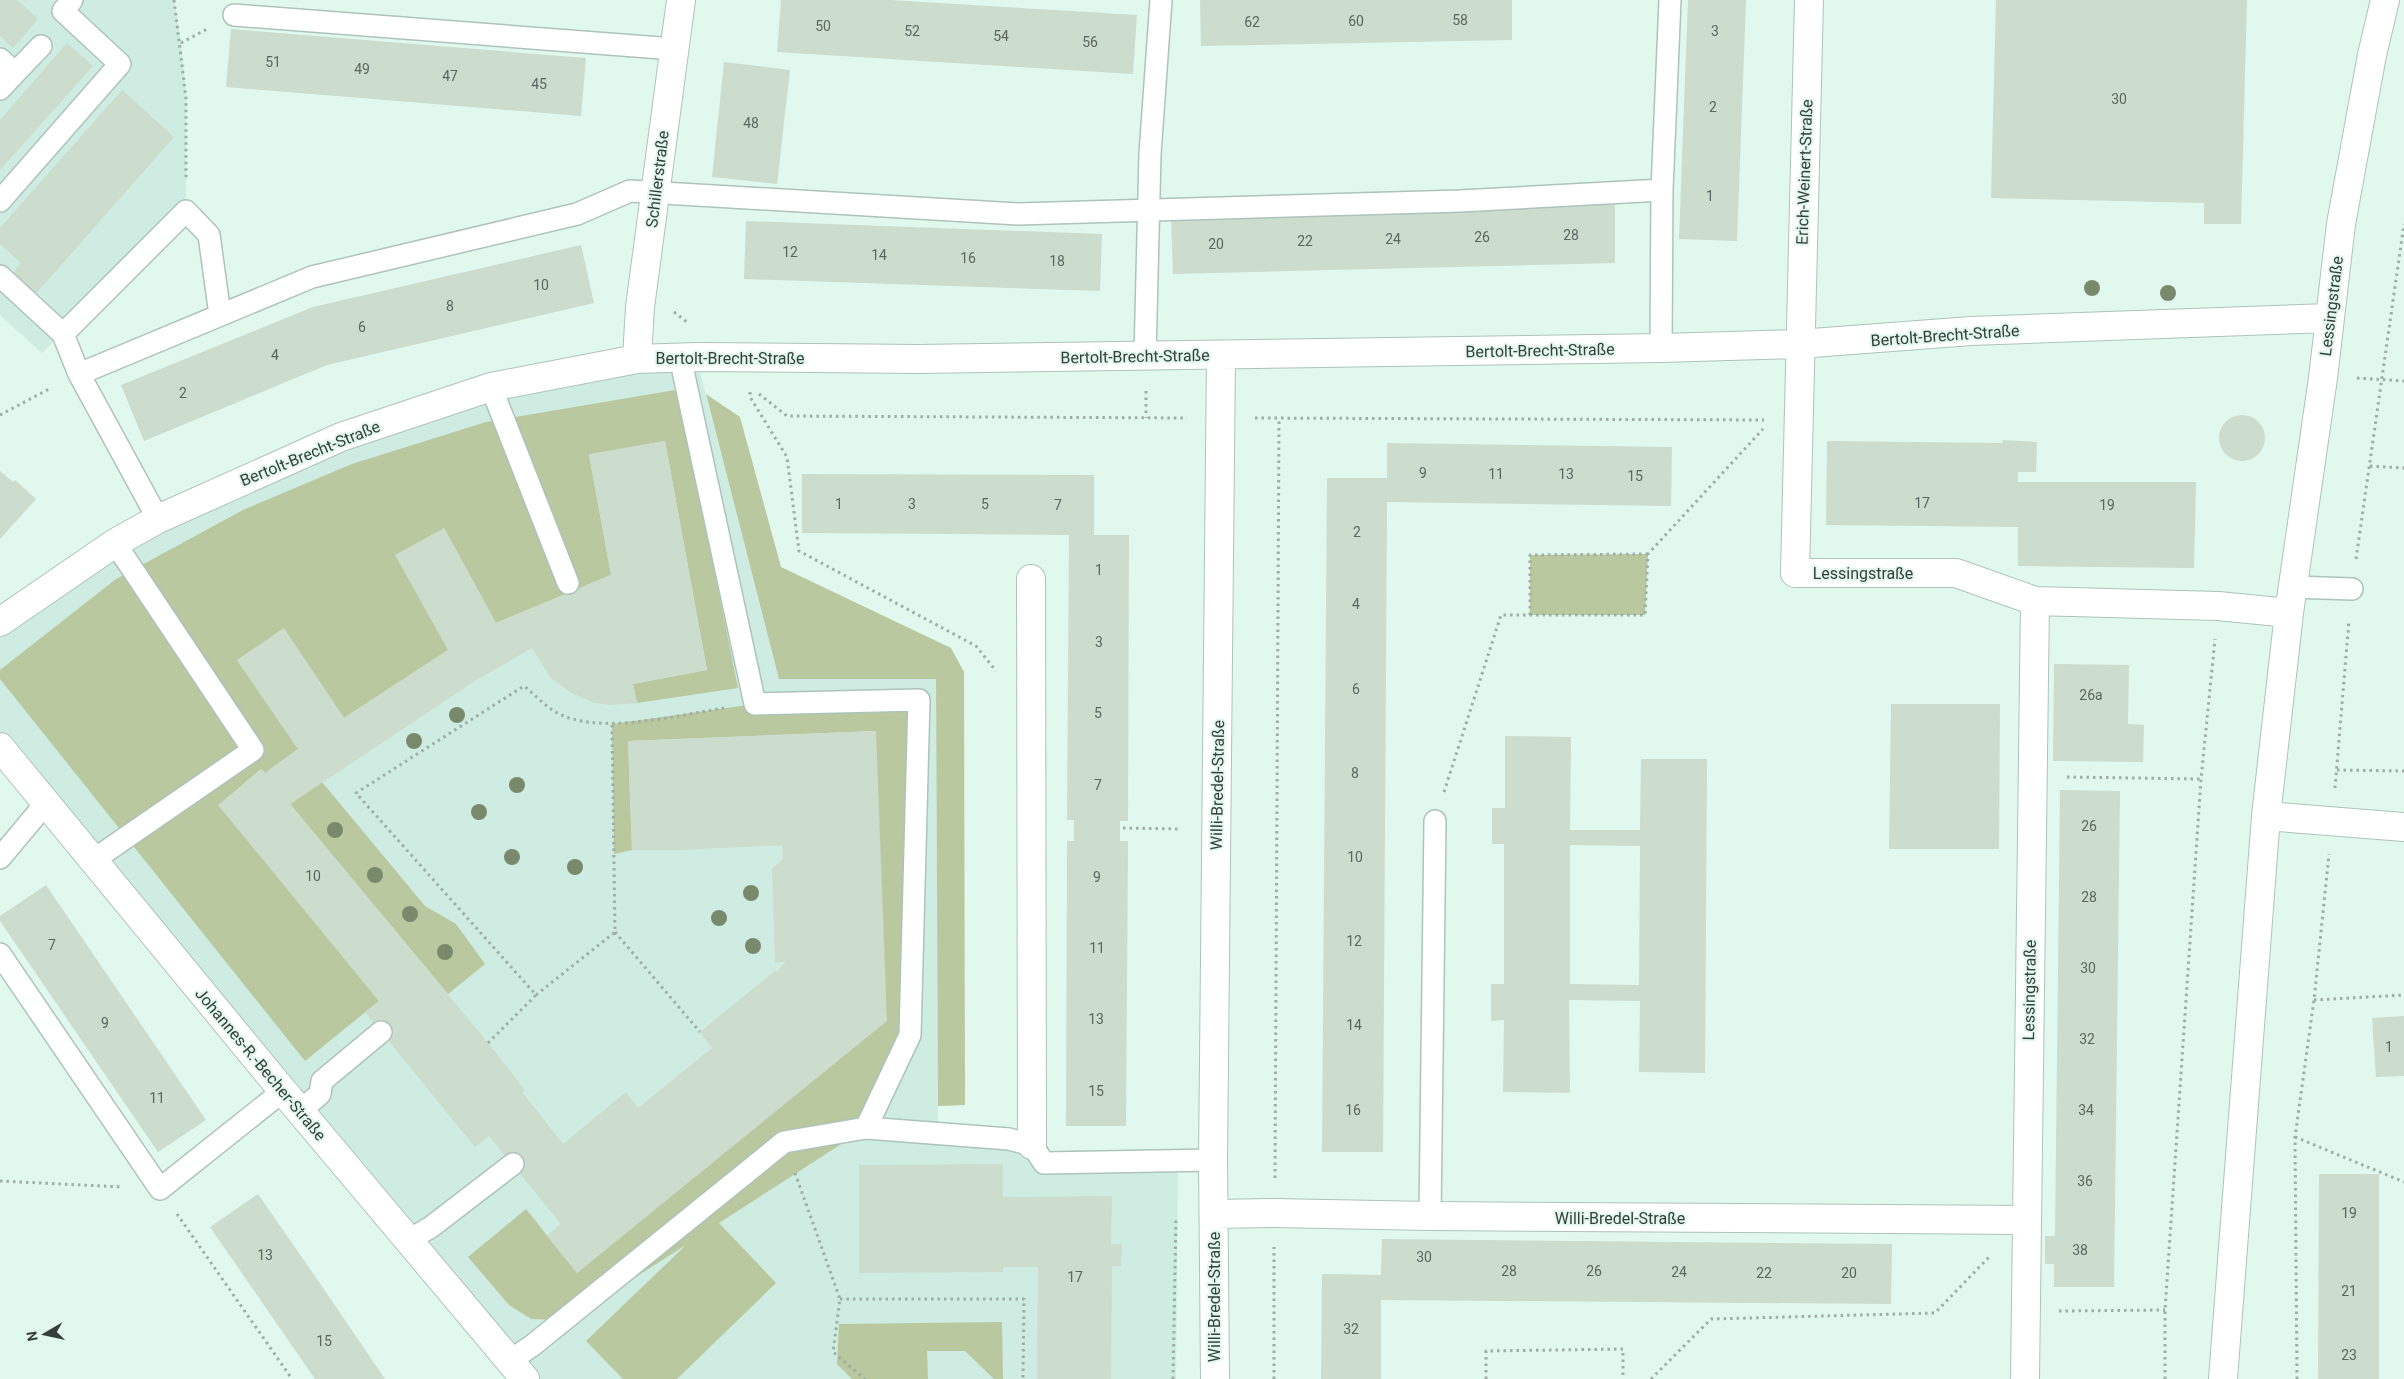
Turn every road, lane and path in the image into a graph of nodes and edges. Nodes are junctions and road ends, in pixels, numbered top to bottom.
1 (72, 0) edge
2 (174, 0) edge
3 (681, 0) edge
4 (1162, 0) edge
5 (1670, 0) edge
6 (1809, 0) edge
7 (2385, 0) edge
8 (234, 15) dead end
9 (41, 46) dead end
10 (674, 49) junction
11 (8, 66) edge
12 (0, 89) edge
13 (1662, 190) junction
14 (655, 193) junction
15 (0, 201) edge
16 (1148, 210) junction
17 (186, 211) junction
18 (0, 276) edge
19 (220, 315) junction
20 (2329, 318) junction
21 (63, 334) junction
22 (1799, 344) junction
23 (1661, 348) junction
24 (1221, 355) junction
25 (1145, 356) junction
26 (680, 357) junction
27 (750, 358) junction
28 (637, 359) junction
29 (79, 374) junction
30 (2323, 378) junction
31 (2404, 380) edge
32 (491, 387) junction
33 (1798, 412) junction
34 (0, 414) edge
35 (1279, 418) dead end
36 (2370, 466) dead end
37 (2404, 468) edge
38 (158, 519) junction
39 (115, 543) junction
40 (1648, 554) junction
41 (1031, 579) dead end
42 (568, 583) dead end
43 (2293, 587) junction
44 (2352, 590) dead end
45 (2035, 601) junction
46 (2218, 606) junction
47 (2289, 614) junction
48 (1530, 615) junction
49 (0, 622) edge
50 (755, 704) junction
51 (1031, 717) junction
52 (612, 724) junction
53 (0, 747) edge
54 (2336, 770) dead end
55 (2404, 771) edge
56 (2033, 776) junction
57 (2201, 779) junction
58 (46, 803) junction
59 (2266, 816) junction
60 (1435, 821) joint
61 (2404, 827) edge
62 (1123, 828) dead end
63 (1217, 828) junction
64 (0, 858) edge
65 (92, 861) junction
66 (615, 932) junction
67 (0, 954) edge
68 (536, 995) junction
69 (2404, 995) edge
70 (382, 1032) dead end
71 (700, 1032) dead end
72 (488, 1043) dead end
73 (291, 1101) junction
74 (866, 1128) junction
75 (2296, 1137) junction
76 (784, 1142) junction
77 (1032, 1145) junction
78 (1213, 1160) junction
79 (1178, 1161) junction
80 (513, 1164) dead end
81 (0, 1181) edge
82 (2404, 1182) edge
83 (160, 1189) junction
84 (1274, 1213) junction
85 (1214, 1214) junction
86 (1430, 1216) junction
87 (2026, 1220) junction
88 (409, 1240) junction
89 (840, 1299) junction
90 (2165, 1310) junction
91 (2026, 1312) junction
92 (518, 1370) edge
93 (292, 1379) edge
94 (865, 1379) edge
95 (1024, 1379) edge
96 (1173, 1379) edge
97 (1215, 1379) edge
98 (1274, 1379) edge
99 (1486, 1379) edge
100 (1623, 1379) edge
101 (1651, 1379) edge
102 (2025, 1379) edge
103 (2165, 1379) edge
104 (2223, 1379) edge
105 (2296, 1379) edge

1 - 15 lane
2 - 17 path
3 - 10 street, Schillerstraße
4 - 16 lane
5 - 13 lane
6 - 22 street, Erich-Weinert-Straße
7 - 20 street, Lessingstraße
8 - 10 lane
9 - 11 lane
10 - 14 street, Schillerstraße
11 - 12 lane
13 - 16 lane
13 - 23 lane
14 - 16 lane
14 - 19 lane
14 - 28 street, Schillerstraße
16 - 25 lane
17 - 19 lane
17 - 21 lane
18 - 21 lane
19 - 29 lane
20 - 22 street, Bertolt-Brecht-Straße
20 - 30 street, Lessingstraße
21 - 29 lane
22 - 23 street, Bertolt-Brecht-Straße
22 - 33 street, Lessingstraße
23 - 24 street, Bertolt-Brecht-Straße
24 - 25 street, Bertolt-Brecht-Straße
24 - 63 street, Willi-Bredel-Straße
25 - 27 street, Bertolt-Brecht-Straße
26 - 27 street, Bertolt-Brecht-Straße
26 - 28 street, Bertolt-Brecht-Straße
26 - 50 lane
27 - 51 path
28 - 32 street, Bertolt-Brecht-Straße
29 - 34 path
29 - 38 lane
30 - 31 path
30 - 43 street, Lessingstraße
32 - 38 street, Bertolt-Brecht-Straße
32 - 42 lane
33 - 40 path
33 - 45 street, Lessingstraße
35 - 84 path
36 - 37 path
38 - 39 street, Bertolt-Brecht-Straße
39 - 49 street, Bertolt-Brecht-Straße
39 - 65 lane
40 - 48 path
40 - 48 path
41 - 51 street
43 - 44 lane
43 - 47 street, Lessingstraße
45 - 46 street, Lessingstraße
45 - 56 street, Lessingstraße
46 - 47 street, Lessingstraße
46 - 57 path
47 - 59 street, Lessingstraße
48 - 60 path
50 - 52 path
50 - 74 lane
51 - 77 street
52 - 66 path
52 - 68 path
53 - 58 street, Johannes-R.-Becher-Straße
54 - 55 path
56 - 57 path
56 - 87 street, Lessingstraße
57 - 90 path
58 - 64 lane
58 - 65 street, Johannes-R.-Becher-Straße
59 - 61 street
59 - 104 street, Lessingstraße
60 - 86 lane
62 - 63 path
63 - 78 street, Willi-Bredel-Straße
65 - 73 street, Johannes-R.-Becher-Straße
66 - 68 path
66 - 71 path
67 - 83 lane
68 - 72 path
69 - 75 path
70 - 73 lane
73 - 83 lane
73 - 88 street, Johannes-R.-Becher-Straße
74 - 76 lane
74 - 77 lane
75 - 82 path
75 - 105 path
76 - 89 path
76 - 92 lane
77 - 79 lane
78 - 79 lane
78 - 85 street, Willi-Bredel-Straße
79 - 96 path
80 - 88 lane
81 - 83 path
83 - 93 path
84 - 85 street, Willi-Bredel-Straße
84 - 86 street, Willi-Bredel-Straße
84 - 98 path
85 - 97 street, Willi-Bredel-Straße
86 - 87 street, Willi-Bredel-Straße
87 - 91 street, Lessingstraße
87 - 101 path
88 - 92 street, Johannes-R.-Becher-Straße
89 - 94 path
89 - 95 path
90 - 91 path
90 - 103 path
91 - 102 street, Lessingstraße
99 - 100 path

